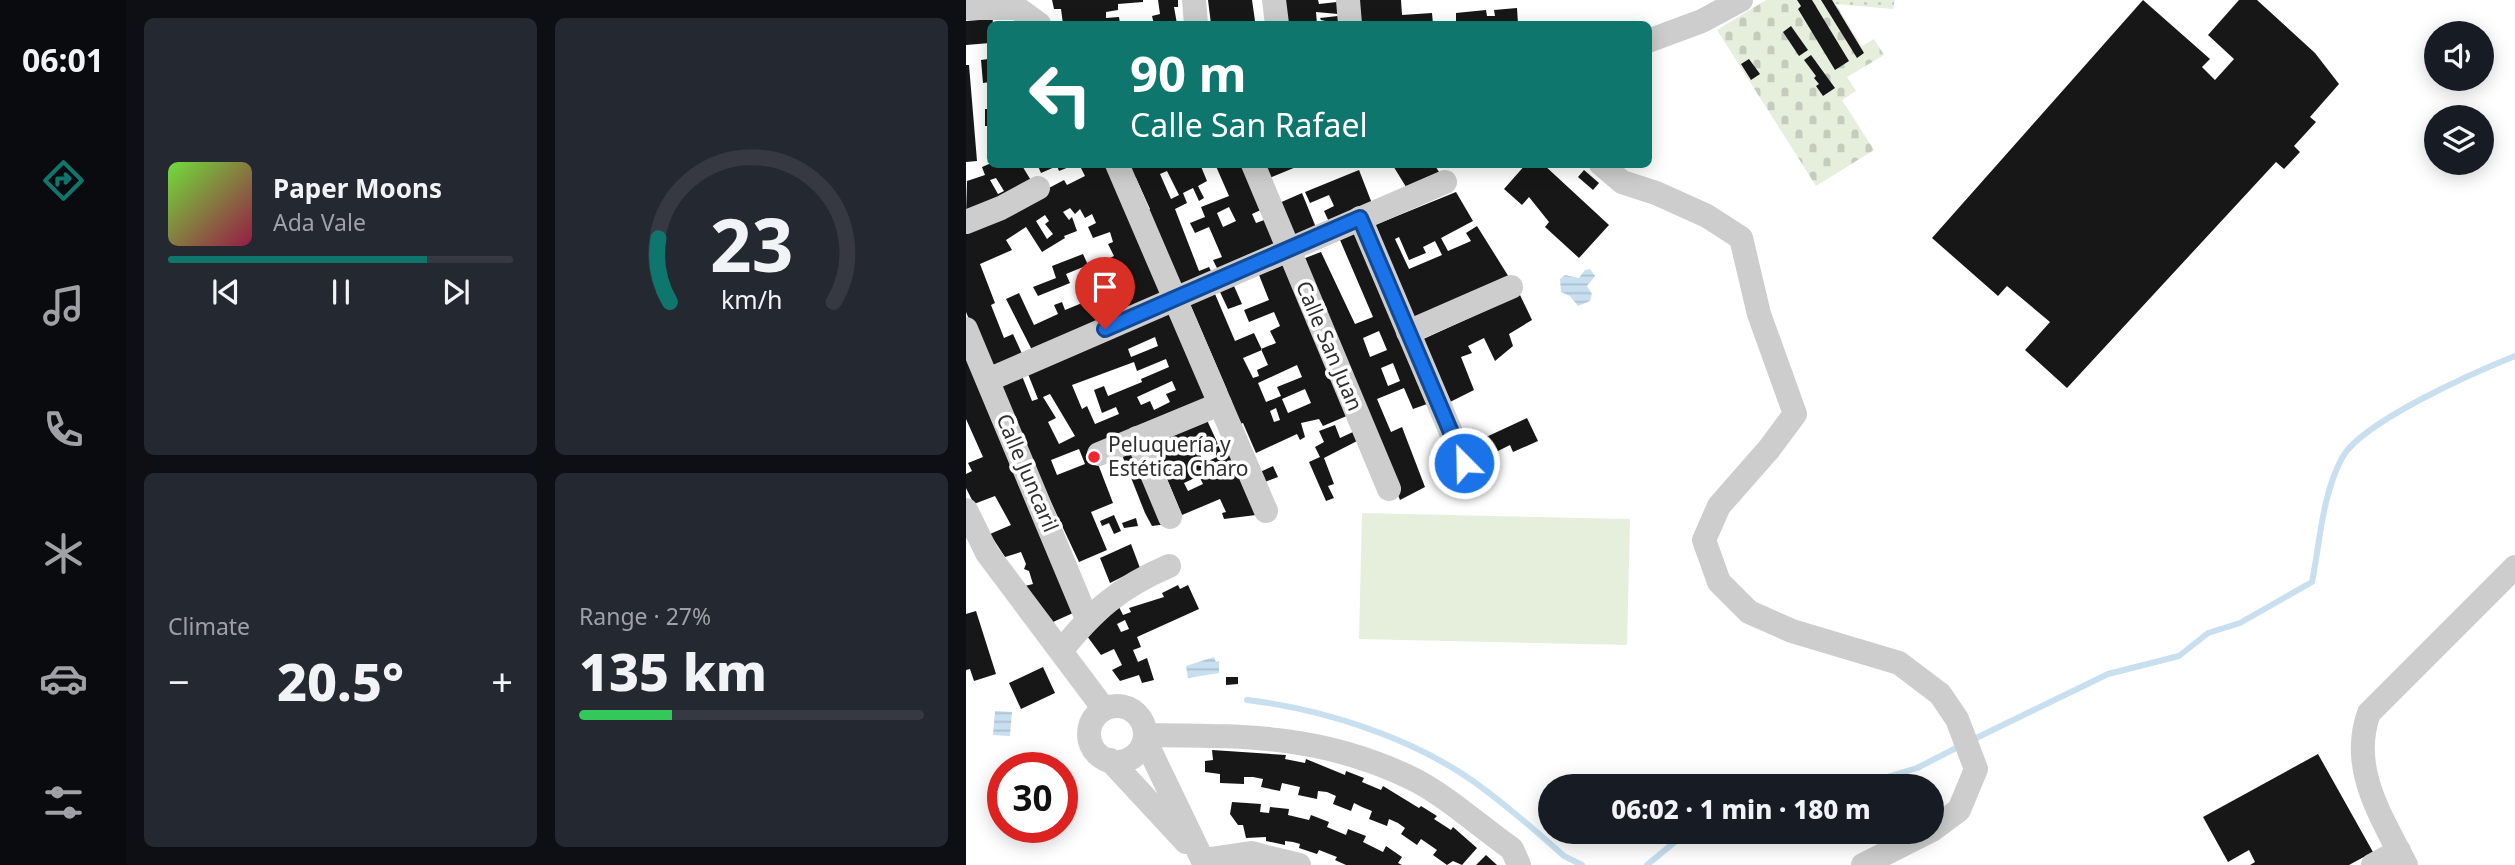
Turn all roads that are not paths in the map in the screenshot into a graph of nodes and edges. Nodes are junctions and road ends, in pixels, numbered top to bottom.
1 (1194, 0) edge
2 (1274, 0) edge
3 (1348, 0) edge
4 (1741, 0) edge
5 (1020, 4) edge
6 (966, 8) edge
7 (1036, 21) edge
8 (1196, 21) edge
9 (1277, 21) edge
10 (1350, 21) edge
11 (1652, 40) edge
12 (1119, 168) edge
13 (1255, 168) edge
14 (1606, 168) edge
15 (1445, 182) dead end
16 (1038, 188) dead end
17 (1360, 218) junction
18 (966, 222) edge
19 (1289, 250) junction
20 (1511, 287) dead end
21 (1175, 299) junction
22 (966, 329) edge
23 (1408, 332) junction
24 (988, 380) junction
25 (1220, 404) junction
26 (1137, 438) junction
27 (1099, 454) dead end
28 (1464, 463) dead end
29 (1389, 489) dead end
30 (966, 510) edge
31 (1266, 511) dead end
32 (1170, 517) dead end
33 (1169, 566) dead end
34 (2515, 567) edge
35 (1087, 619) junction
36 (1061, 651) junction
37 (1104, 709) junction
38 (1145, 738) junction
39 (1110, 760) junction
40 (1944, 821) edge
41 (1905, 844) edge
42 (2402, 858) edge
43 (1204, 863) edge
44 (1299, 865) edge
45 (1519, 865) edge
46 (1863, 865) edge
47 (2373, 865) edge

1 - 8 street
2 - 9 street
3 - 10 street
4 - 11 street
5 - 6 street
5 - 7 street
12 - 21 street
13 - 19 street, Calle San Juan
14 - 40 street
15 - 17 street
16 - 18 street
17 - 19 street
17 - 23 street
19 - 21 street
19 - 29 street, Calle San Juan
20 - 23 street
21 - 24 street
21 - 25 street
22 - 24 street, Calle Juncaril
23 - 28 street
24 - 35 street, Calle Juncaril
25 - 26 street
25 - 31 street
26 - 27 street
26 - 32 street
30 - 36 street
33 - 35 street
34 - 42 street
35 - 36 street
36 - 37 street
37 - 38 street
37 - 39 street
38 - 39 street
38 - 43 street
38 - 45 street
39 - 43 street
41 - 46 street
42 - 47 street
43 - 44 street

